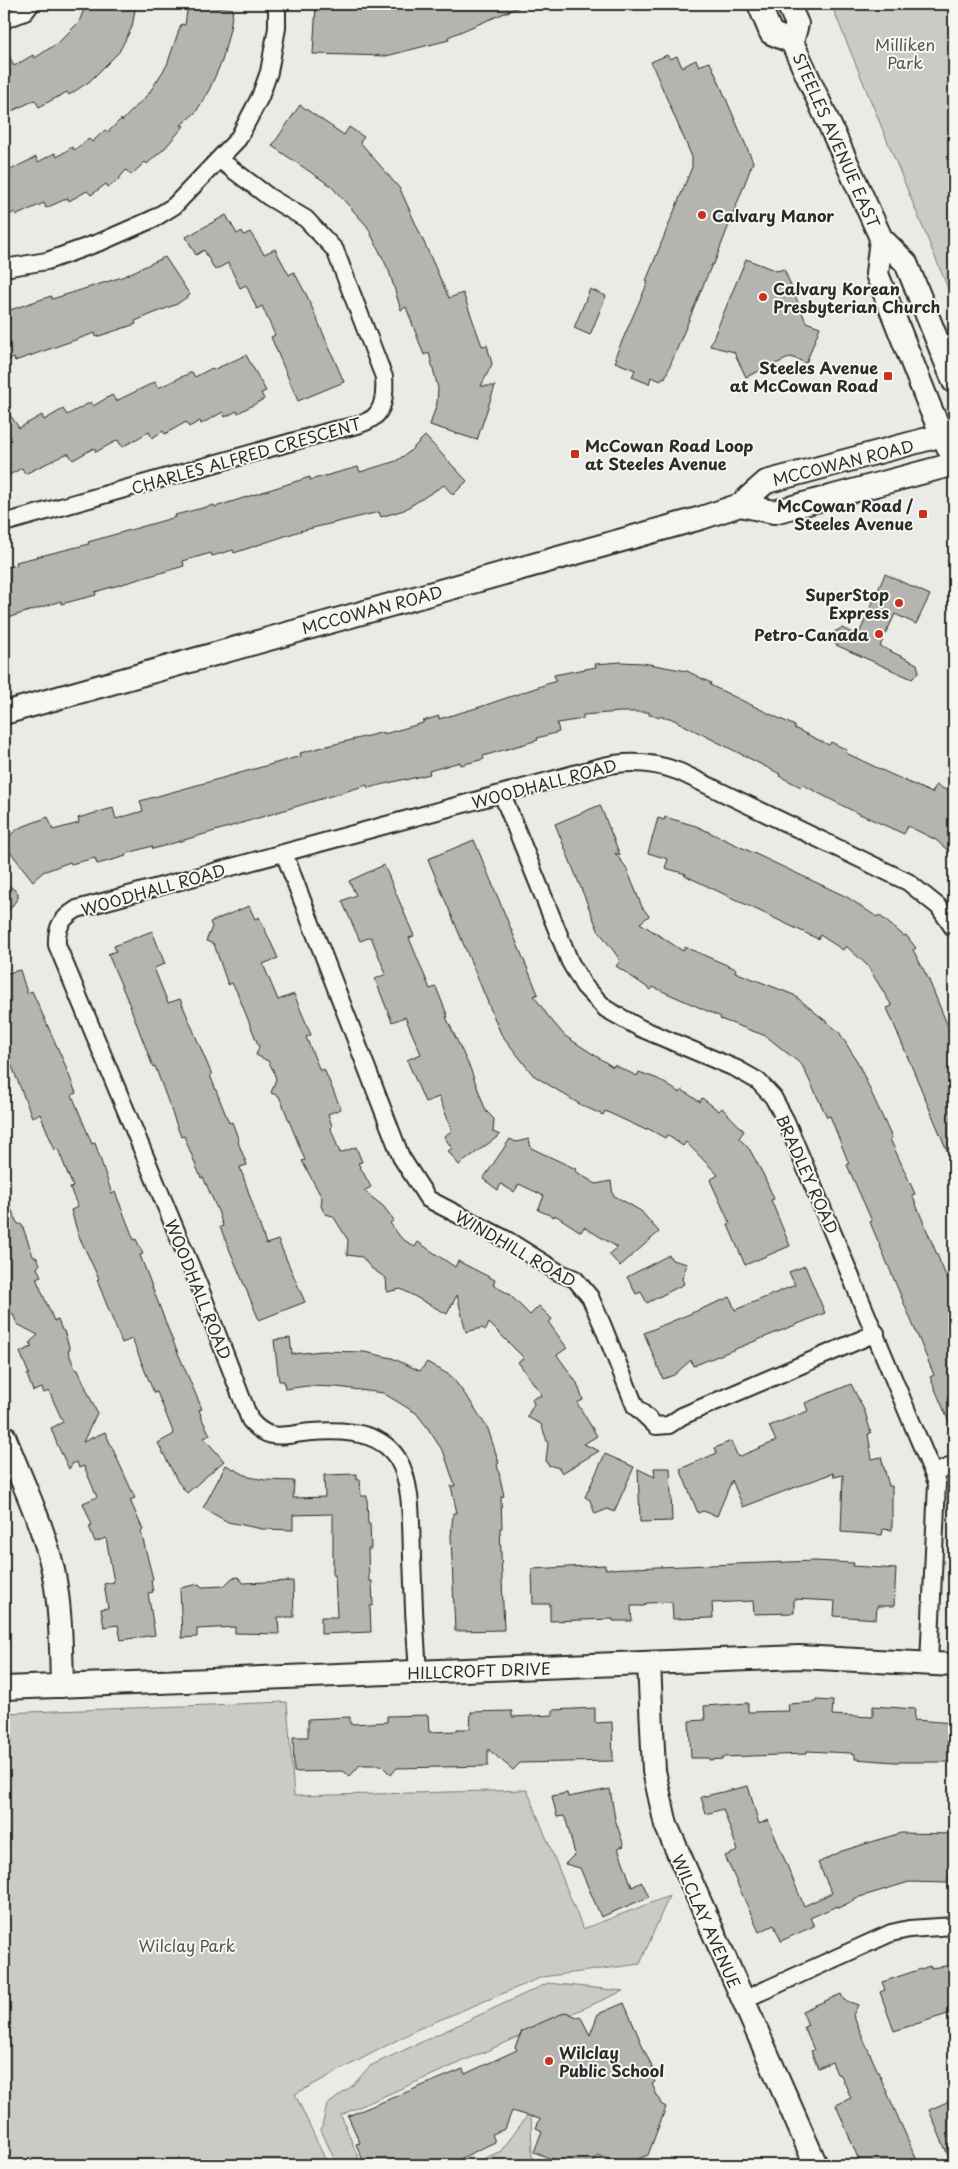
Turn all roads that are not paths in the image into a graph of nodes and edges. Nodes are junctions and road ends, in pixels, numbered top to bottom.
1 (31, 4) edge
2 (278, 4) edge
3 (759, 4) edge
4 (788, 4) edge
5 (4, 20) edge
6 (792, 42) junction
7 (220, 160) junction
8 (881, 238) junction
9 (4, 268) edge
10 (954, 382) edge
11 (949, 434) edge
12 (954, 460) edge
13 (954, 464) edge
14 (740, 505) junction
15 (4, 523) edge
16 (4, 713) edge
17 (502, 794) junction
18 (284, 853) junction
19 (954, 929) edge
20 (876, 1333) junction
21 (4, 1436) edge
22 (954, 1464) edge
23 (934, 1473) junction
24 (649, 1663) junction
25 (929, 1664) junction
26 (954, 1665) edge
27 (418, 1672) junction
28 (62, 1686) junction
29 (4, 1688) edge
30 (954, 1926) edge
31 (743, 2000) junction
32 (816, 2165) edge

1 - 5 street
2 - 7 street
3 - 6 main road, STEELES AVENUE EAST
4 - 6 main road, STEELES AVENUE EAST
6 - 8 main road, STEELES AVENUE EAST
7 - 9 street
7 - 15 street, CHARLES ALFRED CRESCENT
8 - 10 main road, STEELES AVENUE EAST
8 - 11 main road, STEELES AVENUE EAST
11 - 12 main road, STEELES AVENUE EAST
11 - 14 main road, MCCOWAN ROAD
13 - 14 main road, MCCOWAN ROAD
14 - 16 main road, MCCOWAN ROAD
17 - 18 street, WOODHALL ROAD
17 - 19 street, WOODHALL ROAD
17 - 20 street, BRADLEY ROAD
18 - 20 street, WINDHILL ROAD
18 - 27 street, WOODHALL ROAD
20 - 23 street, BRADLEY ROAD
21 - 28 main road
22 - 23 street
23 - 25 street, BRADLEY ROAD
24 - 25 main road, HILLCROFT DRIVE
24 - 27 main road, HILLCROFT DRIVE
24 - 31 main road, WILCLAY AVENUE
25 - 26 main road, HILLCROFT DRIVE
27 - 28 main road, HILLCROFT DRIVE
28 - 29 main road, HILLCROFT DRIVE
30 - 31 street
31 - 32 main road, WILCLAY AVENUE

